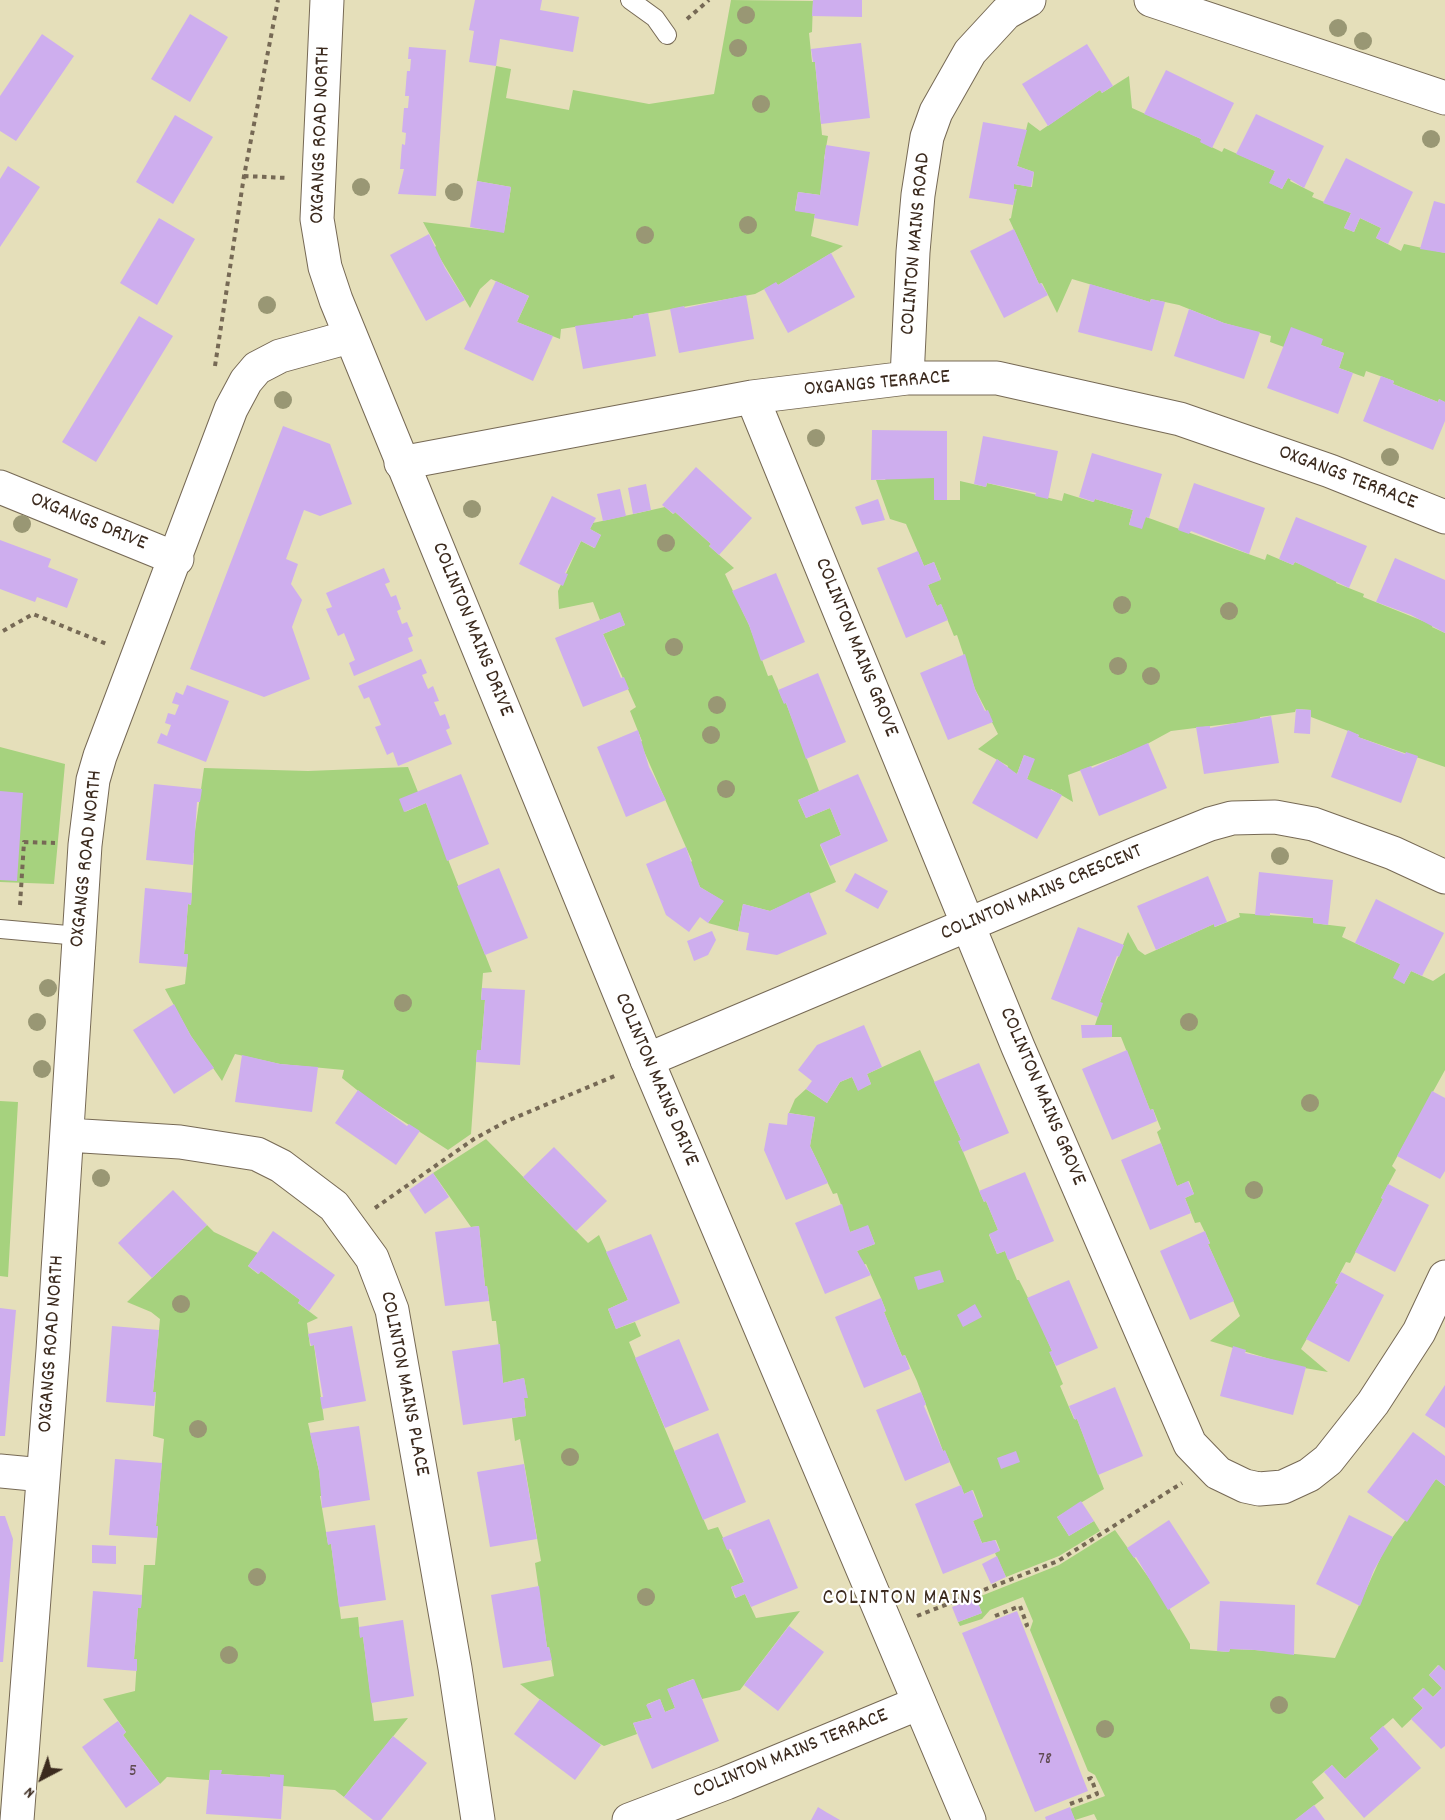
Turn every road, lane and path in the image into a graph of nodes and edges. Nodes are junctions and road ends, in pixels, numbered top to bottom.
1 (278, 0) edge
2 (327, 0) edge
3 (630, 0) edge
4 (1151, 0) edge
5 (1026, 1) edge
6 (667, 35) dead end
7 (1445, 98) edge
8 (244, 176) junction
9 (317, 179) junction
10 (349, 337) junction
11 (214, 374) dead end
12 (907, 378) junction
13 (752, 397) junction
14 (401, 463) junction
15 (0, 487) edge
16 (1445, 517) edge
17 (177, 559) junction
18 (3, 631) dead end
19 (137, 657) junction
20 (85, 845) junction
21 (1445, 877) edge
22 (969, 924) junction
23 (0, 929) edge
24 (19, 931) junction
25 (80, 936) junction
26 (647, 1060) junction
27 (67, 1135) junction
28 (350, 1225) junction
29 (1445, 1277) edge
30 (1204, 1461) junction
31 (0, 1472) edge
32 (43, 1475) junction
33 (995, 1616) dead end
34 (887, 1627) junction
35 (1023, 1627) dead end
36 (920, 1703) junction
37 (1084, 1781) dead end
38 (1070, 1804) dead end
39 (17, 1820) edge
40 (478, 1820) edge
41 (629, 1820) edge
42 (969, 1820) edge

1 - 8 path
2 - 9 street, OXGANGS ROAD NORTH
3 - 6 lane
4 - 7 street
5 - 12 street, COLINTON MAINS ROAD
8 - 9 path
8 - 11 path
9 - 10 street, OXGANGS ROAD NORTH
10 - 14 street, COLINTON MAINS DRIVE
10 - 17 street, OXGANGS ROAD NORTH
12 - 13 street, OXGANGS TERRACE
12 - 16 street, OXGANGS TERRACE
13 - 14 street, OXGANGS TERRACE
13 - 22 street, COLINTON MAINS GROVE
14 - 26 street, COLINTON MAINS DRIVE
15 - 17 street, OXGANGS DRIVE
17 - 19 street, OXGANGS ROAD NORTH
18 - 19 path
19 - 20 street, OXGANGS ROAD NORTH
20 - 24 path
20 - 25 street, OXGANGS ROAD NORTH
21 - 22 street, COLINTON MAINS CRESCENT
22 - 26 street, COLINTON MAINS CRESCENT
22 - 30 street, COLINTON MAINS GROVE
23 - 24 lane
24 - 25 lane
25 - 27 street, OXGANGS ROAD NORTH
26 - 28 path
26 - 34 street, COLINTON MAINS DRIVE
27 - 28 street, COLINTON MAINS PLACE
27 - 32 street, OXGANGS ROAD NORTH
28 - 40 street, COLINTON MAINS PLACE
29 - 30 street, COLINTON MAINS GROVE
30 - 34 path
31 - 32 street
32 - 39 street, OXGANGS ROAD NORTH
33 - 35 path
34 - 36 street, COLINTON MAINS DRIVE
36 - 41 street, COLINTON MAINS TERRACE
36 - 42 street, COLINTON MAINS DRIVE
37 - 38 path

